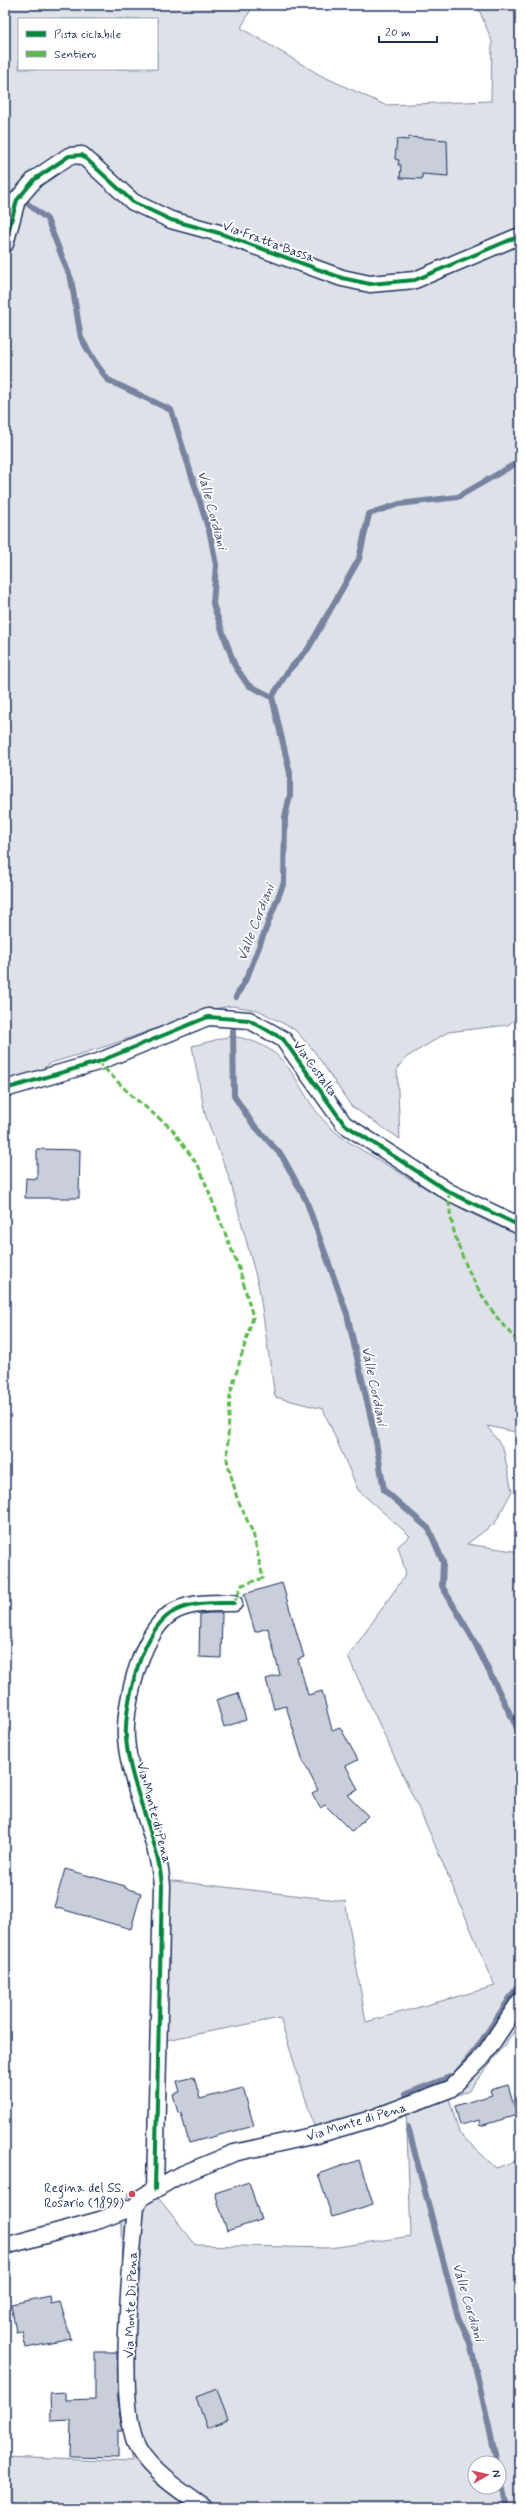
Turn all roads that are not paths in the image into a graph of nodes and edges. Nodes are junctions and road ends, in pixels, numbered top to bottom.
1 (517, 237) dead end
2 (5, 244) edge
3 (5, 1089) edge
4 (520, 1226) edge
5 (234, 1603) dead end
6 (520, 2001) edge
7 (155, 2189) junction
8 (136, 2206) junction
9 (5, 2246) edge
10 (205, 2508) edge

1 - 2 street, Via Fratta Bassa
3 - 4 street, Via Costalta
5 - 7 street, Via Monte di Pena
6 - 7 street, Via Monte di Pena
7 - 8 street, Via Monte di Pena
8 - 9 street
8 - 10 street, Via Monte Di Pena

